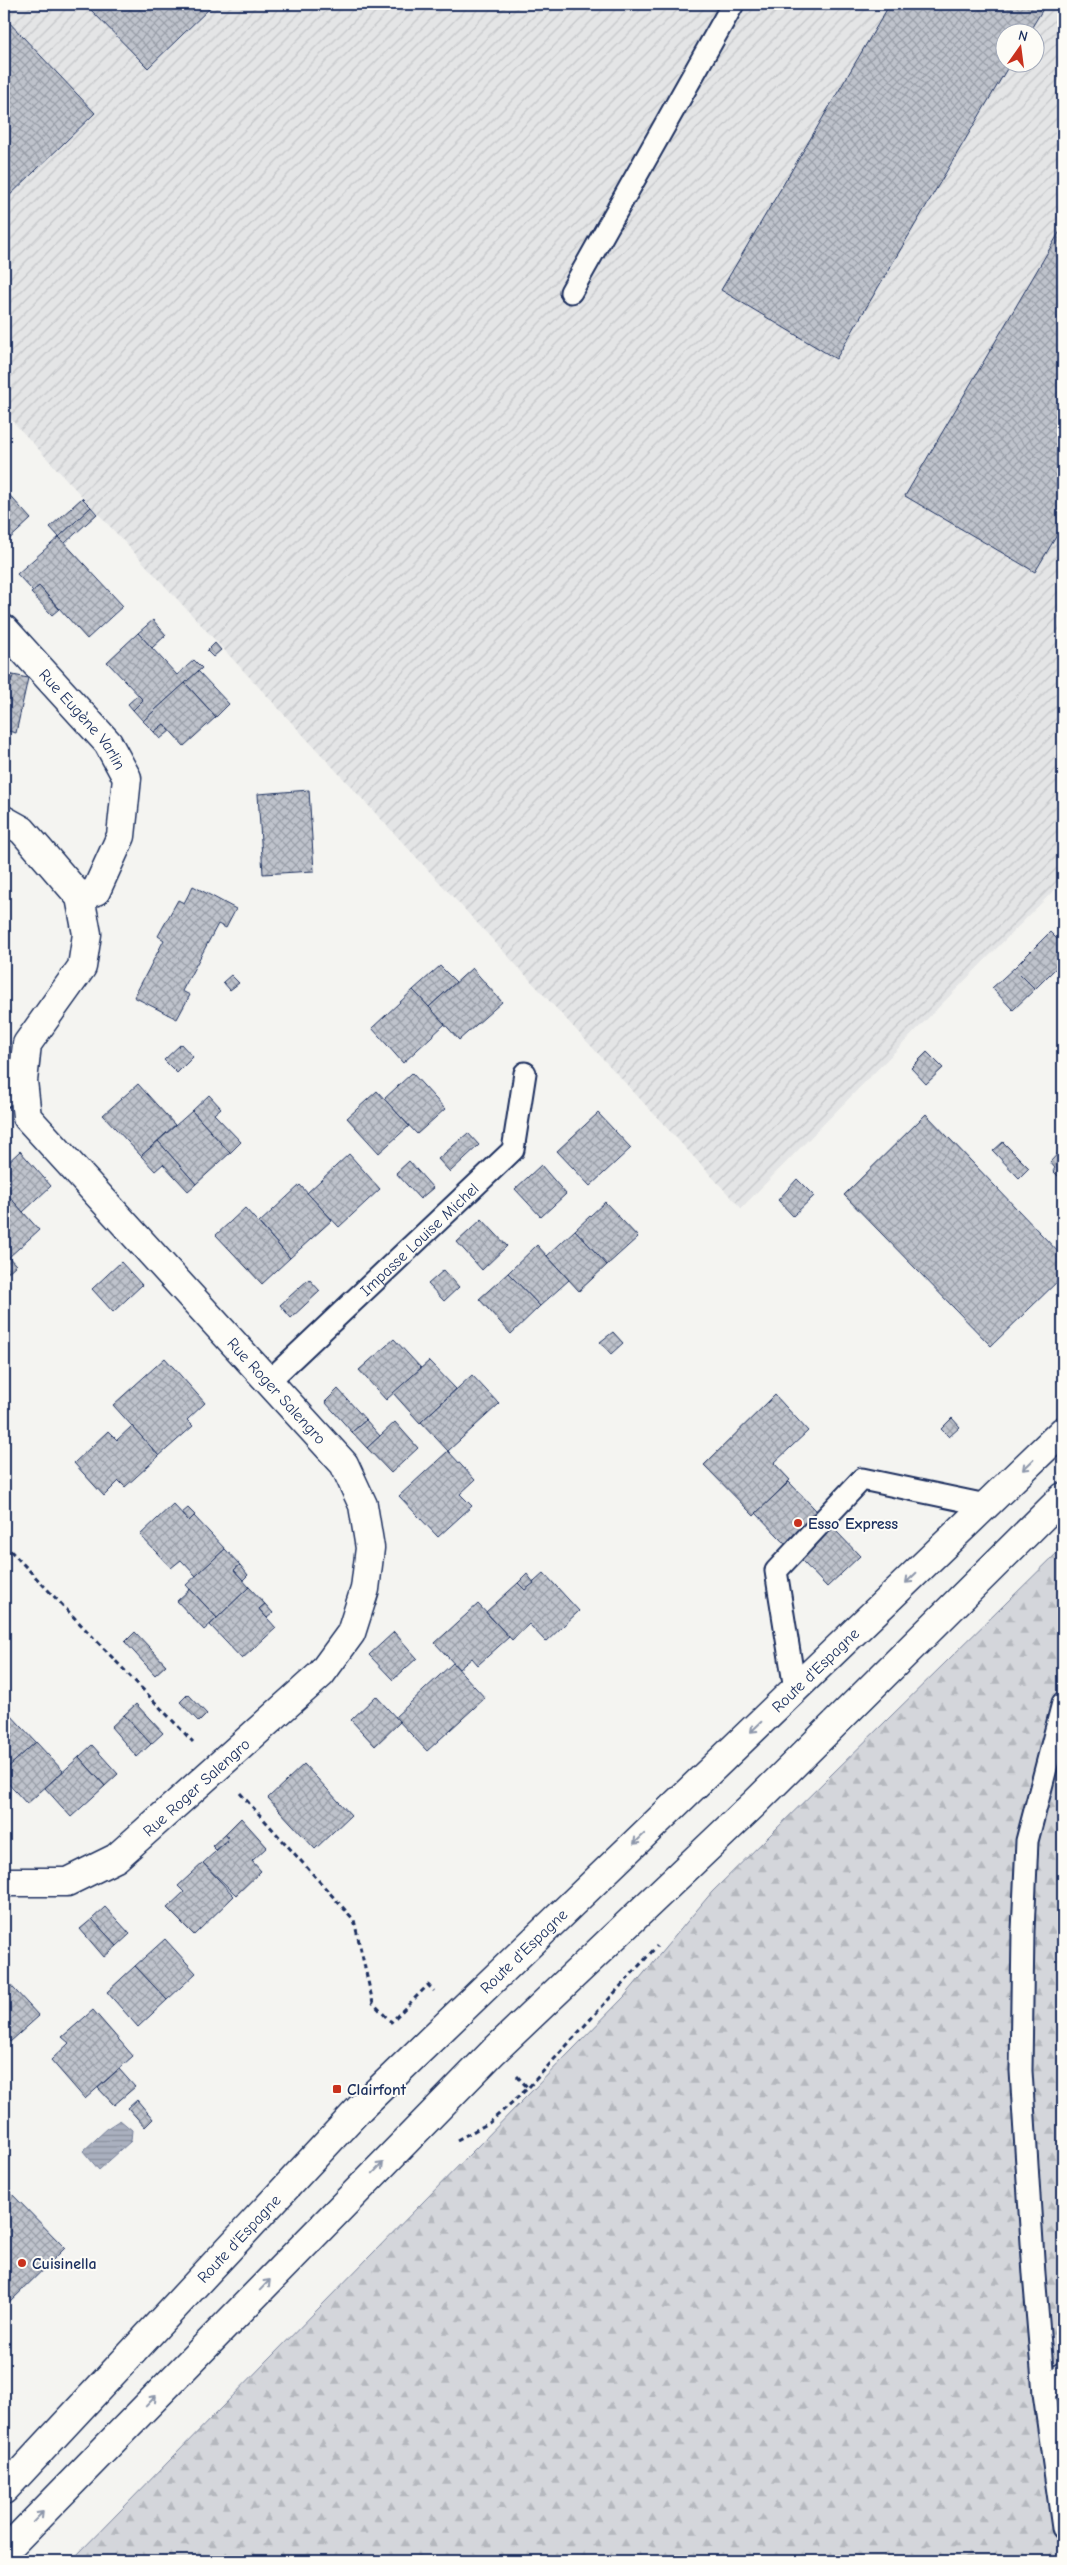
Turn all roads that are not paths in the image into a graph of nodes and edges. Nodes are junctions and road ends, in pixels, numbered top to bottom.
1 (733, 4) edge
2 (571, 292) dead end
3 (4, 629) edge
4 (4, 820) edge
5 (80, 897) junction
6 (525, 1073) dead end
7 (13, 1089) edge
8 (268, 1382) junction
9 (1063, 1431) edge
10 (1063, 1497) edge
11 (986, 1505) junction
12 (796, 1689) junction
13 (1063, 1703) edge
14 (4, 1882) edge
15 (1063, 2373) edge
16 (1044, 2393) junction
17 (4, 2490) edge
18 (1063, 2528) edge
19 (4, 2552) edge

1 - 2 lane
3 - 5 main road, Rue Eugène Varlin
4 - 5 main road
5 - 7 main road, Rue Roger Salengro
6 - 8 lane, Impasse Louise Michel
7 - 8 main road, Rue Roger Salengro
8 - 14 main road, Rue Roger Salengro
9 -> 11 main road, Route d'Espagne
19 -> 10 main road
11 -> 12 main road, Route d'Espagne
11 - 12 lane
12 -> 17 main road, Route d'Espagne
13 - 16 lane
15 - 16 lane
16 - 18 lane

